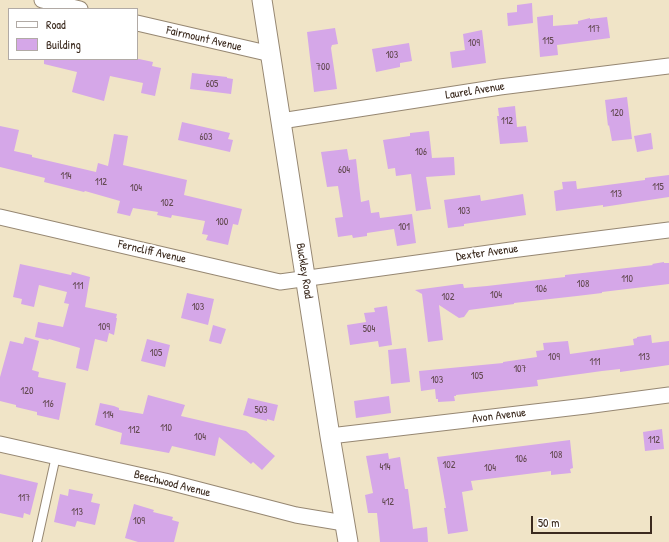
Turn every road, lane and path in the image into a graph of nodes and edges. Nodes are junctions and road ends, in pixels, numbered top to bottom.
1 (42, 0) edge
2 (262, 0) edge
3 (76, 8) edge
4 (138, 23) edge
5 (271, 54) junction
6 (669, 66) edge
7 (281, 121) junction
8 (0, 217) edge
9 (669, 230) edge
10 (305, 279) junction
11 (669, 395) edge
12 (330, 436) junction
13 (0, 444) edge
14 (56, 456) junction
15 (344, 522) junction
16 (36, 542) edge
17 (348, 542) edge

1 - 3 street
2 - 5 street, Buckley Road
4 - 5 street, Fairmount Avenue
5 - 7 street, Buckley Road
6 - 7 street, Laurel Avenue
7 - 10 street, Buckley Road
8 - 10 street, Ferncliff Avenue
9 - 10 street, Dexter Avenue
10 - 12 street, Buckley Road
11 - 12 street, Avon Avenue
12 - 15 street, Buckley Road
13 - 14 street, Beechwood Avenue
14 - 15 street, Beechwood Avenue
14 - 16 lane
15 - 17 street, Buckley Road

